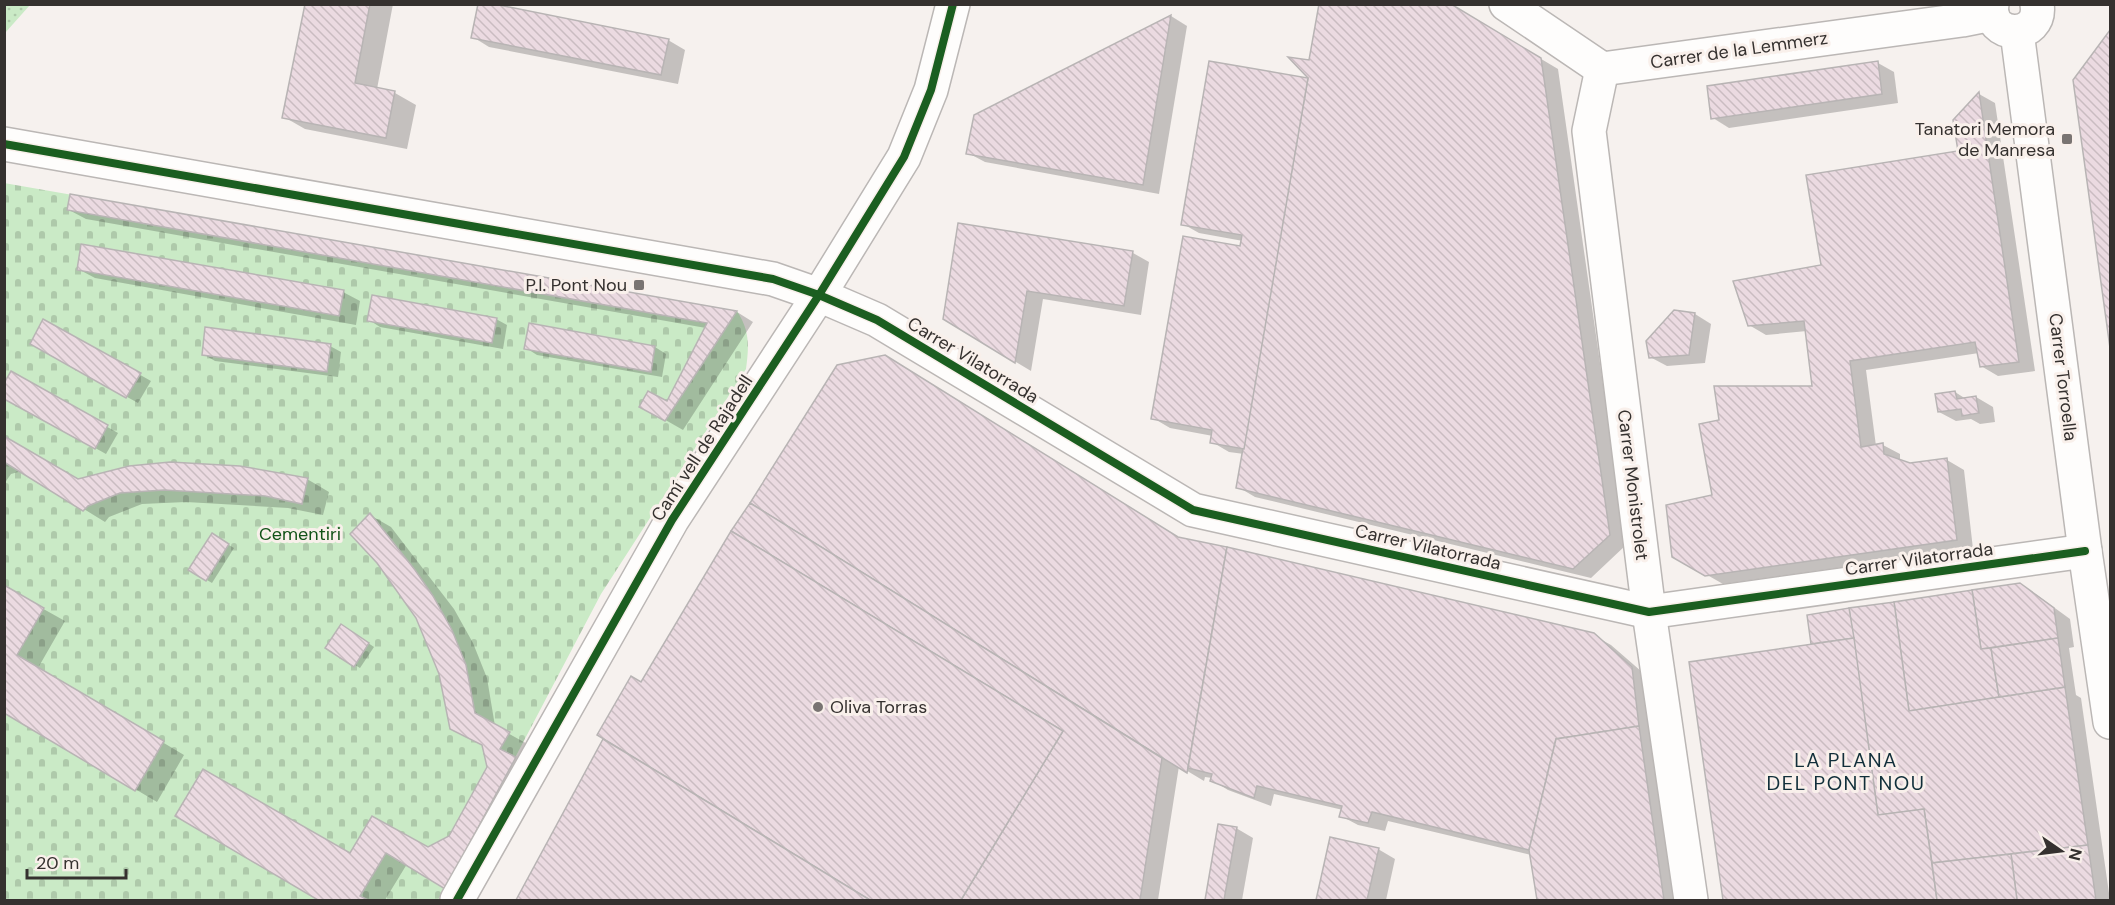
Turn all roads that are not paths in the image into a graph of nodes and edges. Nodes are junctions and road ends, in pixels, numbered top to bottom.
1 (953, 4) edge
2 (1506, 4) edge
3 (2037, 4) edge
4 (2000, 17) edge
5 (1602, 69) junction
6 (4, 144) edge
7 (819, 295) junction
8 (2085, 551) junction
9 (1649, 612) junction
10 (2110, 722) edge
11 (457, 900) edge
12 (1692, 900) edge

1 - 7 street, Camí vell de Rajadell
2 - 5 street
3 - 4 street
4 - 5 street, Carrer de la Lemmerz
4 - 8 street, Carrer Torroella
5 - 9 street, Carrer Monistrolet
6 - 7 street, Carrer Vilatorrada
7 - 9 street, Carrer Vilatorrada
7 - 11 street, Camí vell de Rajadell
8 - 9 street, Carrer Vilatorrada
8 - 10 street, Carrer Torroella
9 - 12 street, Carrer Monistrolet

